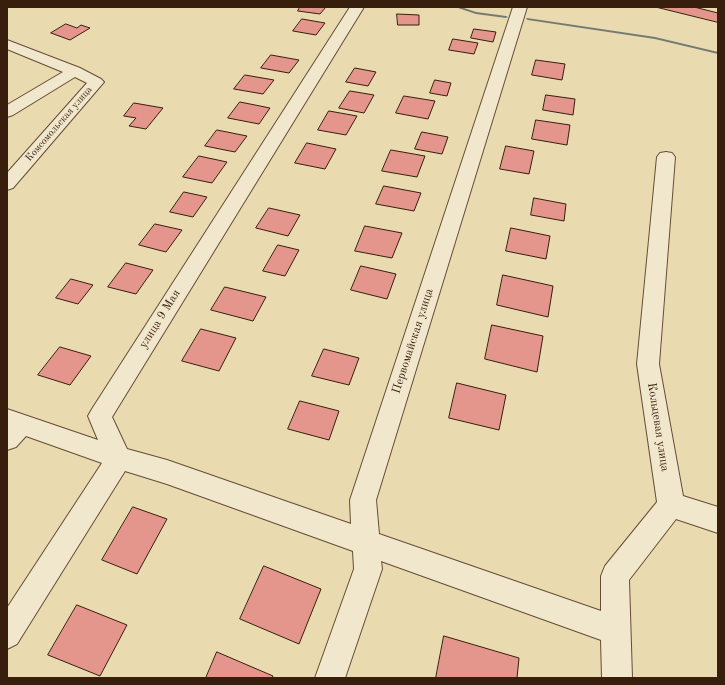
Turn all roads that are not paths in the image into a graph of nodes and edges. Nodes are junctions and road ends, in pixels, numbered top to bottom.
1 (357, 7) edge
2 (520, 7) edge
3 (7, 44) edge
4 (75, 72) junction
5 (7, 112) edge
6 (666, 157) dead end
7 (7, 184) edge
8 (12, 427) edge
9 (119, 458) junction
10 (671, 505) junction
11 (718, 520) edge
12 (366, 543) junction
13 (616, 630) junction
14 (7, 634) edge
15 (330, 678) edge
16 (617, 678) edge

1 - 9 street, улица 9 Мая
2 - 12 street, Первомайская улица
3 - 4 street
4 - 5 street
4 - 7 street, Комсомольская улица
6 - 10 street, Кольцевая улица
8 - 9 street
9 - 12 street
9 - 14 street
10 - 11 street
10 - 13 street
12 - 13 street
12 - 15 street, Первомайская улица
13 - 16 street

